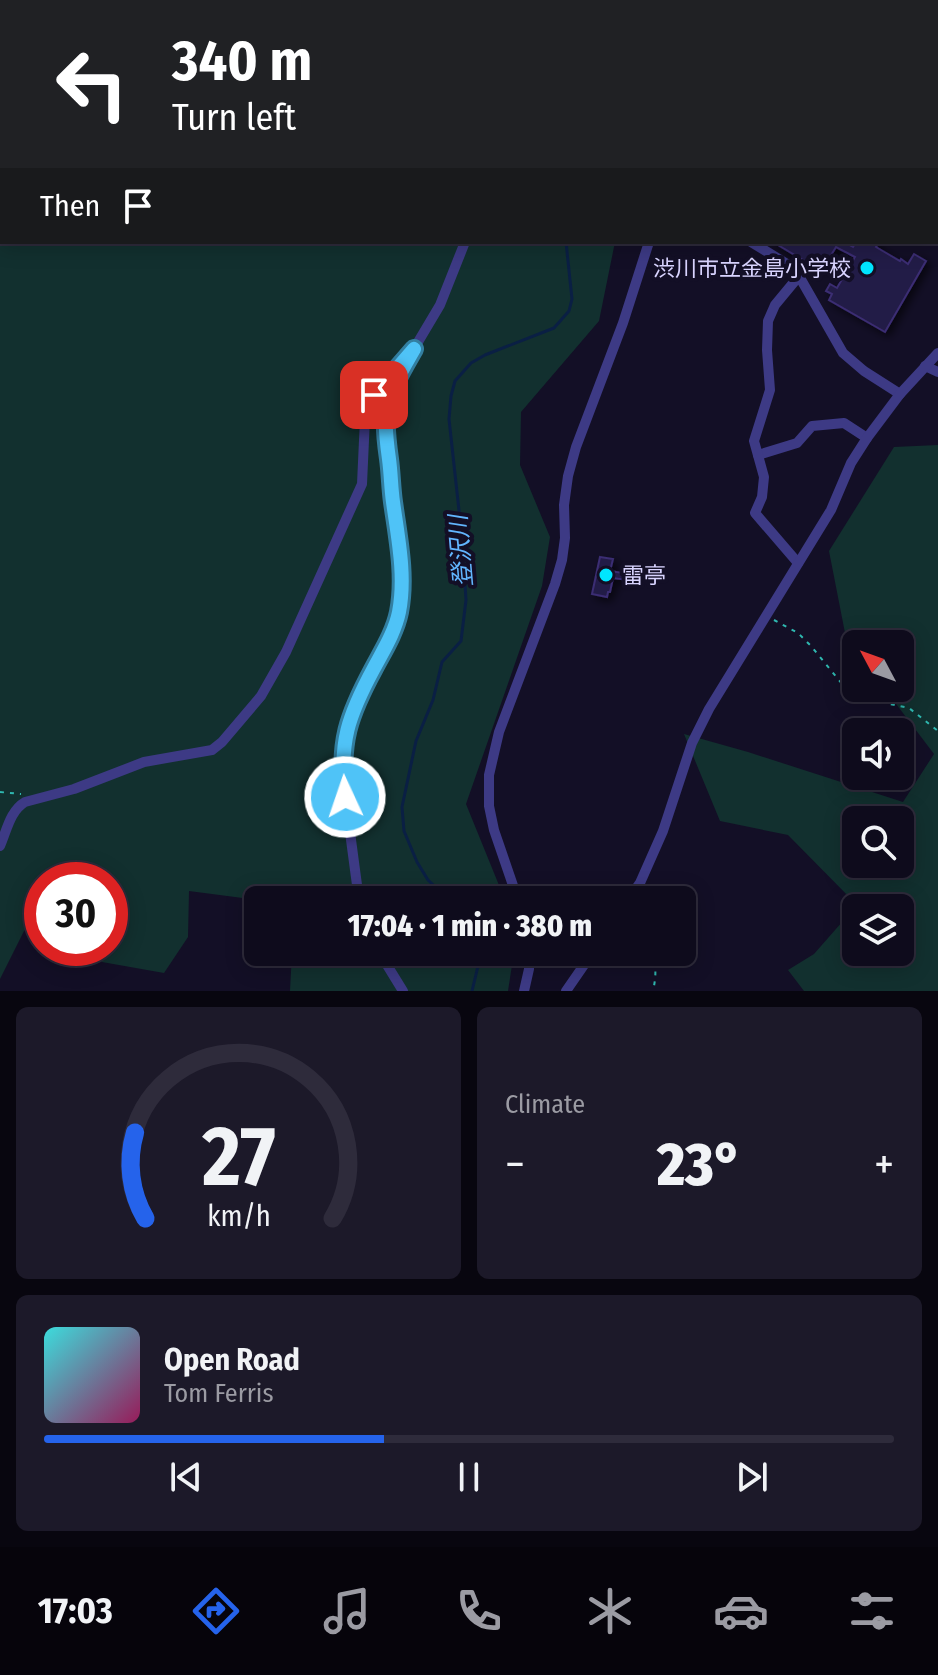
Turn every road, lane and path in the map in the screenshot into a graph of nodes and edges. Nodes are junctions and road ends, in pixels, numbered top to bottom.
1 (464, 244) edge
2 (648, 244) edge
3 (754, 244) edge
4 (799, 276) junction
5 (414, 349) junction
6 (938, 353) edge
7 (925, 366) junction
8 (938, 372) edge
9 (900, 394) junction
10 (867, 438) junction
11 (758, 455) junction
12 (798, 563) junction
13 (766, 616) junction
14 (938, 731) edge
15 (0, 846) edge
16 (357, 886) edge
17 (513, 886) edge
18 (638, 886) edge
19 (388, 966) edge
20 (529, 966) edge
21 (583, 966) edge
22 (655, 966) edge
23 (403, 991) edge
24 (524, 991) edge
25 (566, 991) edge
26 (653, 991) edge

1 - 5 street
2 - 17 street
3 - 4 street
4 - 9 street
4 - 11 street
5 - 15 street
5 - 16 street
6 - 7 street
7 - 8 street
7 - 9 street
9 - 10 street
10 - 11 street
10 - 12 street
11 - 12 street
12 - 13 street
13 - 14 path
13 - 18 street
19 - 23 street
20 - 24 street
21 - 25 street
22 - 26 path

